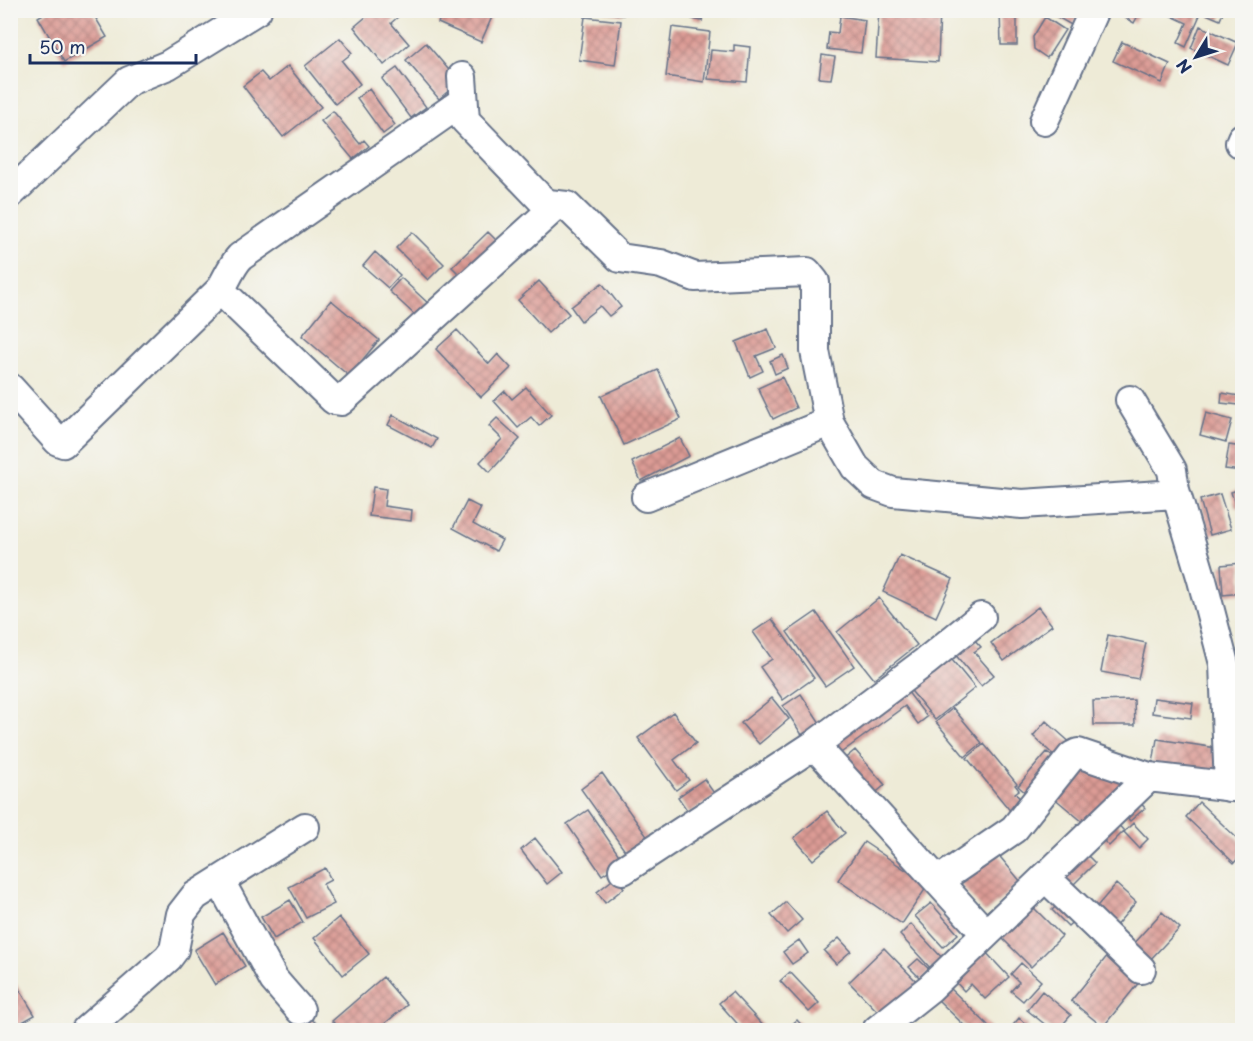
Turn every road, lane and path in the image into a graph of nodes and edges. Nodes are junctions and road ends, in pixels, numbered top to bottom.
1 (258, 10) edge
2 (1094, 10) edge
3 (1044, 121) dead end
4 (10, 194) edge
5 (558, 205) junction
6 (220, 290) junction
7 (10, 388) edge
8 (1130, 400) dead end
9 (829, 422) junction
10 (1176, 494) junction
11 (646, 497) dead end
12 (981, 617) dead end
13 (814, 745) junction
14 (1149, 777) junction
15 (1236, 788) edge
16 (305, 827) dead end
17 (623, 870) dead end
18 (1045, 877) junction
19 (220, 880) junction
20 (938, 881) junction
21 (986, 934) junction
22 (1141, 969) dead end
23 (300, 1010) dead end
24 (86, 1030) edge
25 (877, 1030) edge

1 - 4 street
2 - 3 street
5 - 6 street
5 - 6 street
5 - 9 street
6 - 7 street
8 - 10 street
9 - 10 street
9 - 11 street
10 - 15 street
12 - 13 street
13 - 17 street
13 - 20 street
14 - 15 street
14 - 18 street
14 - 20 street
16 - 19 street
18 - 21 street
18 - 22 street
19 - 23 street
19 - 24 street
20 - 21 street
21 - 25 street

